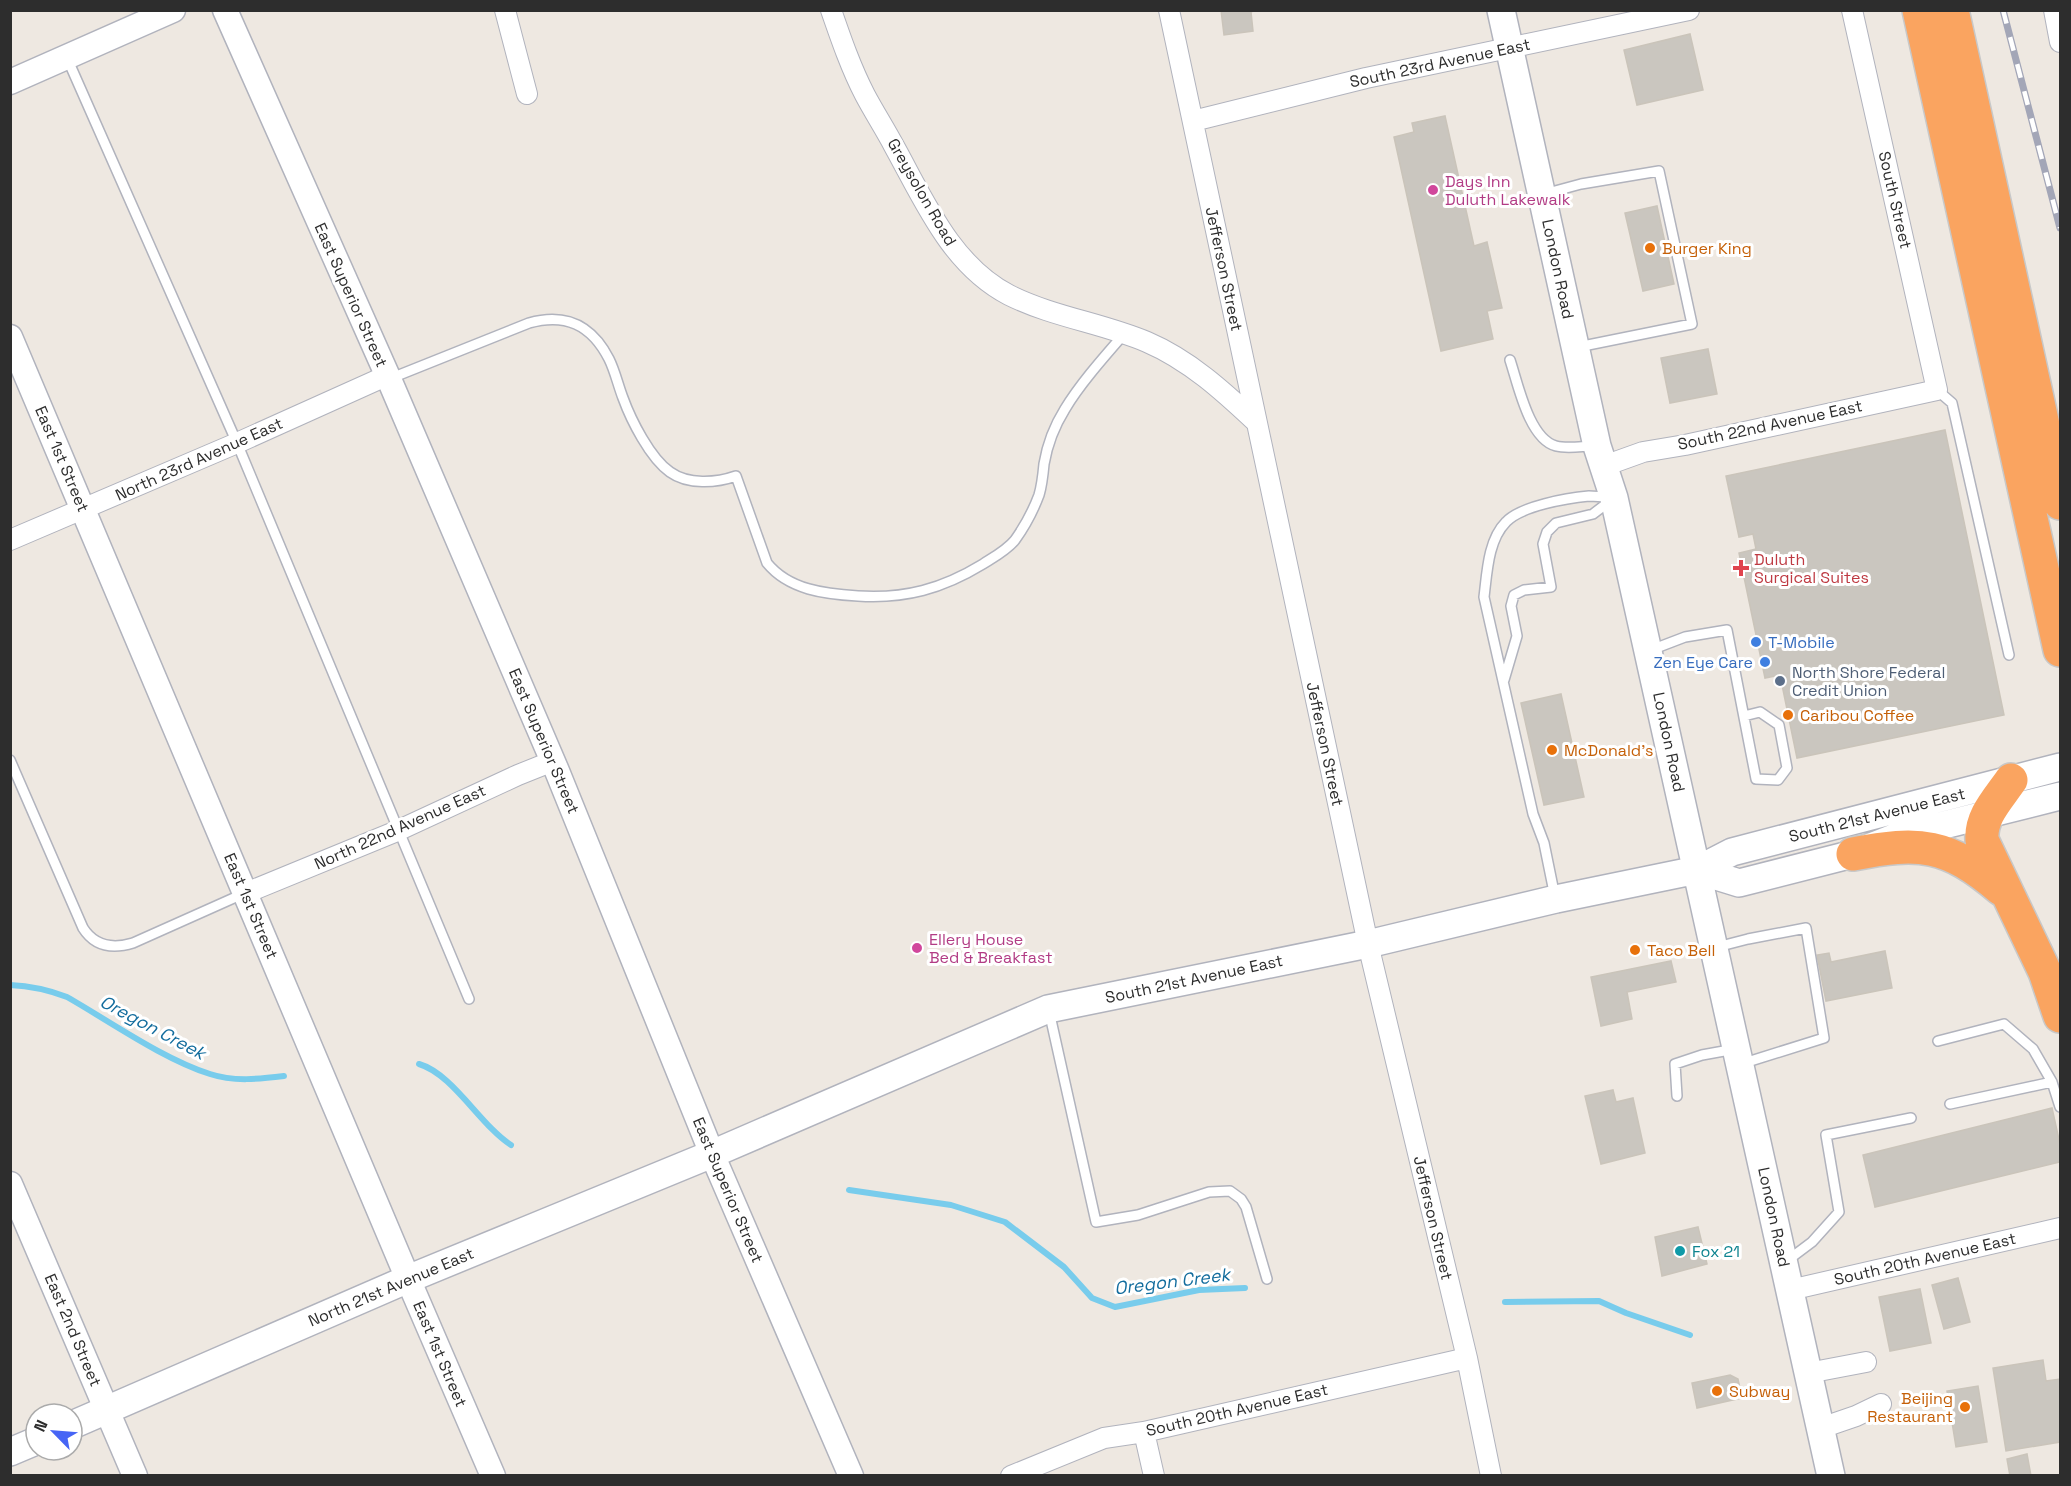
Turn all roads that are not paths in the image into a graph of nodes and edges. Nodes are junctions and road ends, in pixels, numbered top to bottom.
1 (173, 10) edge
2 (225, 10) edge
3 (505, 10) edge
4 (831, 10) edge
5 (1169, 10) edge
6 (1501, 10) edge
7 (1689, 10) edge
8 (1852, 10) edge
9 (1919, 10) edge
10 (1952, 10) edge
11 (2054, 10) edge
12 (2061, 42) edge
13 (1509, 48) junction
14 (67, 58) junction
15 (10, 82) edge
16 (528, 94) dead end
17 (1193, 121) junction
18 (1542, 195) junction
19 (1124, 334) junction
20 (10, 337) edge
21 (1575, 348) junction
22 (1510, 360) dead end
23 (388, 377) junction
24 (1937, 390) junction
25 (1256, 422) junction
26 (237, 443) junction
27 (1601, 456) junction
28 (1614, 498) junction
29 (2061, 503) edge
30 (84, 509) junction
31 (10, 540) edge
32 (2061, 650) edge
33 (1649, 651) junction
34 (2009, 655) dead end
35 (1504, 681) junction
36 (1744, 716) junction
37 (10, 760) edge
38 (553, 761) junction
39 (2061, 767) edge
40 (2011, 780) junction
41 (2061, 796) edge
42 (1987, 814) junction
43 (398, 831) junction
44 (1853, 854) junction
45 (1697, 870) junction
46 (246, 893) junction
47 (1556, 899) junction
48 (2012, 901) junction
49 (1368, 944) junction
50 (1715, 948) junction
51 (469, 999) dead end
52 (1048, 1009) junction
53 (2061, 1016) edge
54 (1938, 1041) dead end
55 (1739, 1056) junction
56 (2052, 1082) junction
57 (1677, 1096) dead end
58 (1950, 1104) dead end
59 (2061, 1107) edge
60 (1911, 1118) dead end
61 (712, 1154) junction
62 (10, 1184) edge
63 (2061, 1228) edge
64 (1784, 1264) junction
65 (408, 1279) junction
66 (1267, 1279) dead end
67 (1790, 1290) junction
68 (1467, 1358) junction
69 (1866, 1362) dead end
70 (1808, 1373) junction
71 (1881, 1404) dead end
72 (108, 1410) junction
73 (84, 1420) edge
74 (1821, 1428) junction
75 (1144, 1432) junction
76 (24, 1446) edge
77 (10, 1452) edge
78 (135, 1476) edge
79 (493, 1476) edge
80 (851, 1476) edge
81 (1011, 1476) edge
82 (1154, 1476) edge
83 (1491, 1476) edge
84 (1832, 1476) edge

1 - 14 street
2 - 23 street, East Superior Street
3 - 16 street
4 - 19 street, Greysolon Road
5 - 17 street, Jefferson Street
6 - 13 main road, London Road
7 - 13 street, South 23rd Avenue East
8 - 24 street, South Street
9 - 32 highway
10 - 29 highway
11 - 12 street
13 - 17 street, South 23rd Avenue East
13 - 18 main road, London Road
14 - 15 street
14 - 26 lane
17 - 25 street, Jefferson Street
18 - 21 main road, London Road
18 - 21 lane
19 - 23 lane
19 - 25 street, Greysolon Road
20 - 30 street, East 1st Street
21 - 27 main road, London Road
22 - 27 lane
23 - 26 street, North 23rd Avenue East
23 - 38 street, East Superior Street
24 - 27 street, South 22nd Avenue East
24 - 34 lane
25 - 49 street, Jefferson Street
26 - 30 street, North 23rd Avenue East
26 - 43 lane
27 - 28 main road, London Road
28 - 33 main road, London Road
28 - 35 lane
28 - 35 lane
30 - 31 street, North 23rd Avenue East
30 - 46 street, East 1st Street
33 - 36 lane
33 - 45 main road, London Road
35 - 47 lane
36 - 36 lane
37 - 46 lane
38 - 43 street, North 22nd Avenue East
38 - 61 street, East Superior Street
39 - 40 main road, South 21st Avenue East
40 - 42 highway
40 - 45 main road, South 21st Avenue East
41 - 42 main road, South 21st Avenue East
42 - 44 main road, South 21st Avenue East
42 - 48 highway
43 - 46 street, North 22nd Avenue East
43 - 51 lane
44 - 45 main road, South 21st Avenue East
44 - 48 highway
45 - 47 main road, South 21st Avenue East
45 - 50 main road, London Road
46 - 65 street, East 1st Street
47 - 49 main road, South 21st Avenue East
48 - 53 highway
49 - 52 main road, South 21st Avenue East
49 - 68 street, Jefferson Street
50 - 55 main road, London Road
50 - 55 lane
52 - 61 main road, South 21st Avenue East
52 - 66 lane
54 - 56 lane
55 - 57 lane
55 - 64 main road, London Road
56 - 58 lane
56 - 59 lane
60 - 64 lane
61 - 65 main road, North 21st Avenue East
61 - 80 street, East Superior Street
62 - 72 street, East 2nd Street
63 - 67 street, South 20th Avenue East
64 - 67 main road, London Road
65 - 72 main road, North 21st Avenue East
65 - 79 street, East 1st Street
67 - 70 main road, London Road
68 - 75 street, South 20th Avenue East
68 - 83 street, Jefferson Street
69 - 70 street
70 - 74 main road, London Road
71 - 74 street
72 - 73 main road, North 21st Avenue East
72 - 78 street, East 2nd Street
74 - 84 main road, London Road
75 - 81 street, South 20th Avenue East
75 - 82 street
76 - 77 main road

